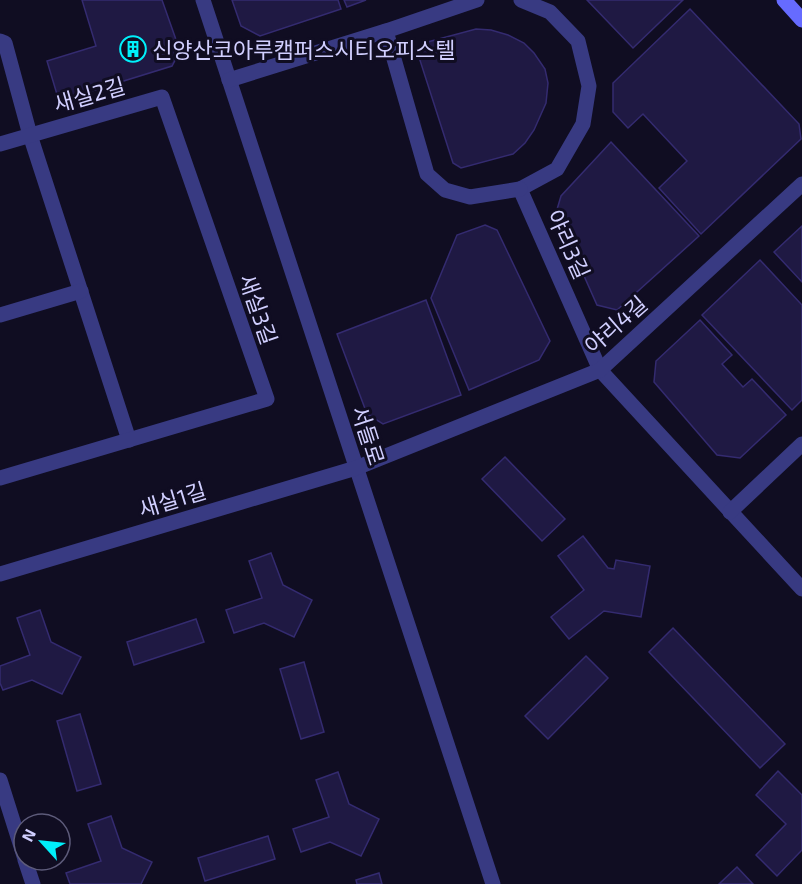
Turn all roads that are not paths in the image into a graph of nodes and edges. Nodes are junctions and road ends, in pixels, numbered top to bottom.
1 (203, 0) edge
2 (477, 0) edge
3 (521, 0) edge
4 (784, 0) edge
5 (802, 20) edge
6 (386, 31) junction
7 (0, 41) edge
8 (229, 80) junction
9 (162, 97) joint
10 (30, 135) junction
11 (0, 144) edge
12 (802, 184) edge
13 (520, 189) junction
14 (81, 291) junction
15 (0, 315) edge
16 (600, 370) junction
17 (129, 440) junction
18 (802, 444) edge
19 (356, 468) junction
20 (0, 478) edge
21 (730, 512) junction
22 (0, 574) edge
23 (802, 589) edge
24 (0, 780) edge
25 (12, 817) edge
26 (493, 884) edge

1 - 8 street, 서들로
2 - 6 street
3 - 13 street
4 - 5 street
6 - 8 street
6 - 13 street
7 - 10 street, 새실2길
8 - 19 street, 서들로
9 - 10 street, 새실2길
9 - 17 street, 새실3길
10 - 11 street, 새실2길
10 - 14 street
12 - 16 street, 야리4길
13 - 16 street, 야리3길
14 - 15 street
14 - 17 street
16 - 19 street, 야리4길
16 - 21 street, 야리3길
17 - 20 street, 새실3길
18 - 21 street
19 - 22 street, 새실1길
19 - 26 street, 서들로
21 - 23 street, 야리3길
24 - 25 street

